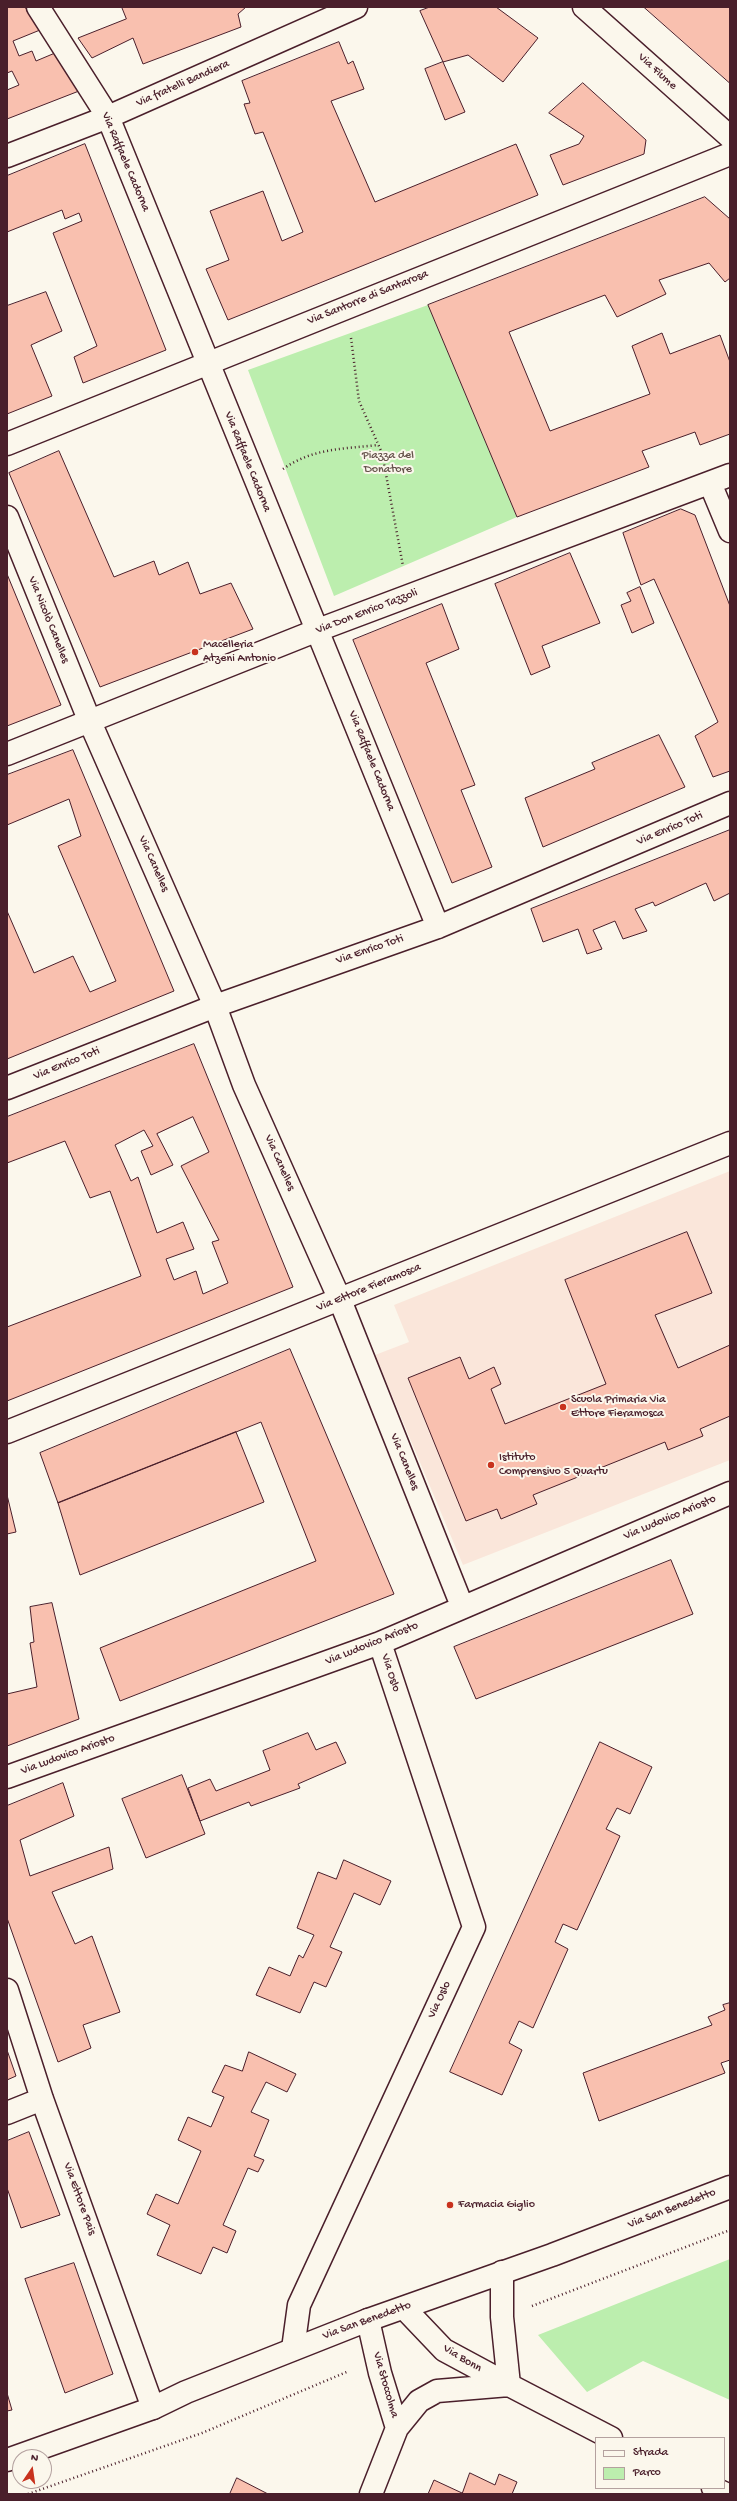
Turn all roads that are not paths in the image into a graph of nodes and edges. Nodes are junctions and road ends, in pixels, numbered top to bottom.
1 (38, 7) edge
2 (356, 7) edge
3 (584, 7) edge
4 (108, 117) junction
5 (730, 137) edge
6 (730, 154) edge
7 (7, 156) edge
8 (206, 362) junction
9 (7, 444) edge
10 (730, 475) edge
11 (710, 483) junction
12 (7, 517) edge
13 (730, 531) edge
14 (318, 630) junction
15 (90, 722) junction
16 (7, 754) edge
17 (730, 804) edge
18 (438, 926) junction
19 (215, 1006) junction
20 (7, 1088) edge
21 (730, 1143) edge
22 (340, 1300) junction
23 (7, 1432) edge
24 (730, 1493) edge
25 (462, 1606) junction
26 (380, 1642) junction
27 (7, 1777) edge
28 (7, 1990) edge
29 (42, 2099) junction
30 (7, 2113) edge
31 (730, 2187) edge
32 (502, 2272) junction
33 (404, 2308) junction
34 (368, 2320) junction
35 (293, 2349) junction
36 (509, 2385) junction
37 (153, 2408) junction
38 (398, 2428) junction
39 (609, 2437) edge
40 (7, 2460) edge
41 (715, 2489) edge
42 (372, 2494) edge
43 (726, 2494) edge

1 - 4 street, Via Raffaele Cadorna
2 - 4 street, Via fratelli Bandiera
3 - 5 street, Via Fiume
4 - 7 street, Via fratelli Bandiera
4 - 8 street, Via Raffaele Cadorna
6 - 8 street, Via Santorre di Santarosa
8 - 9 street, Via Santorre di Santarosa
8 - 14 street, Via Raffaele Cadorna
10 - 11 street, Via Don Enrico Tazzoli
11 - 13 street
11 - 14 street, Via Don Enrico Tazzoli
12 - 15 street, Via Nicolò Canelles
14 - 15 street, Via Don Enrico Tazzoli
14 - 18 street, Via Raffaele Cadorna
15 - 16 street, Via Don Enrico Tazzoli
15 - 19 street, Via Canelles
17 - 18 street, Via Enrico Toti
18 - 19 street, Via Enrico Toti
19 - 20 street, Via Enrico Toti
19 - 22 street, Via Canelles
21 - 22 street, Via Ettore Fieramosca
22 - 23 street, Via Ettore Fieramosca
22 - 25 street, Via Canelles
24 - 25 street, Via Ludovico Ariosto
25 - 26 street, Via Ludovico Ariosto
26 - 27 street, Via Ludovico Ariosto
26 - 35 street, Via Oslo
28 - 29 street, Via Ettore Pais
29 - 30 street
29 - 37 street, Via Ettore Pais
31 - 32 street, Via San Benedetto
32 - 33 street, Via San Benedetto
32 - 36 street
33 - 34 street, Via San Benedetto
33 - 36 street, Via Bonn
34 - 35 street, Via San Benedetto
34 - 38 street, Via Stoccolma
35 - 37 street, Via San Benedetto
36 - 38 street, Via Bonn
36 - 39 street, Via Bonn
37 - 40 street, Via San Benedetto
38 - 42 street, Via Stoccolma
41 - 43 street

